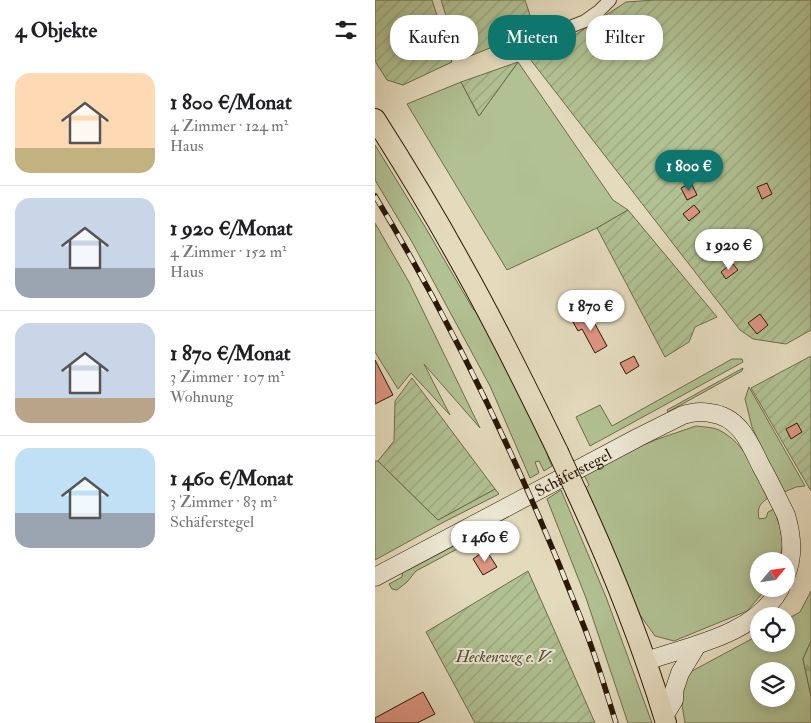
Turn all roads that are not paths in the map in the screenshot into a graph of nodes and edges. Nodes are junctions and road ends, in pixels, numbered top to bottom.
1 (610, 0) edge
2 (576, 25) edge
3 (375, 120) edge
4 (791, 552) edge
5 (375, 578) edge
6 (774, 598) edge
7 (697, 644) junction
8 (646, 661) junction
9 (665, 720) edge

1 - 2 street
3 - 8 main road, bridge
4 - 5 main road, Schäferstegel
6 - 7 main road
7 - 8 main road
7 - 9 main road
8 - 9 main road

